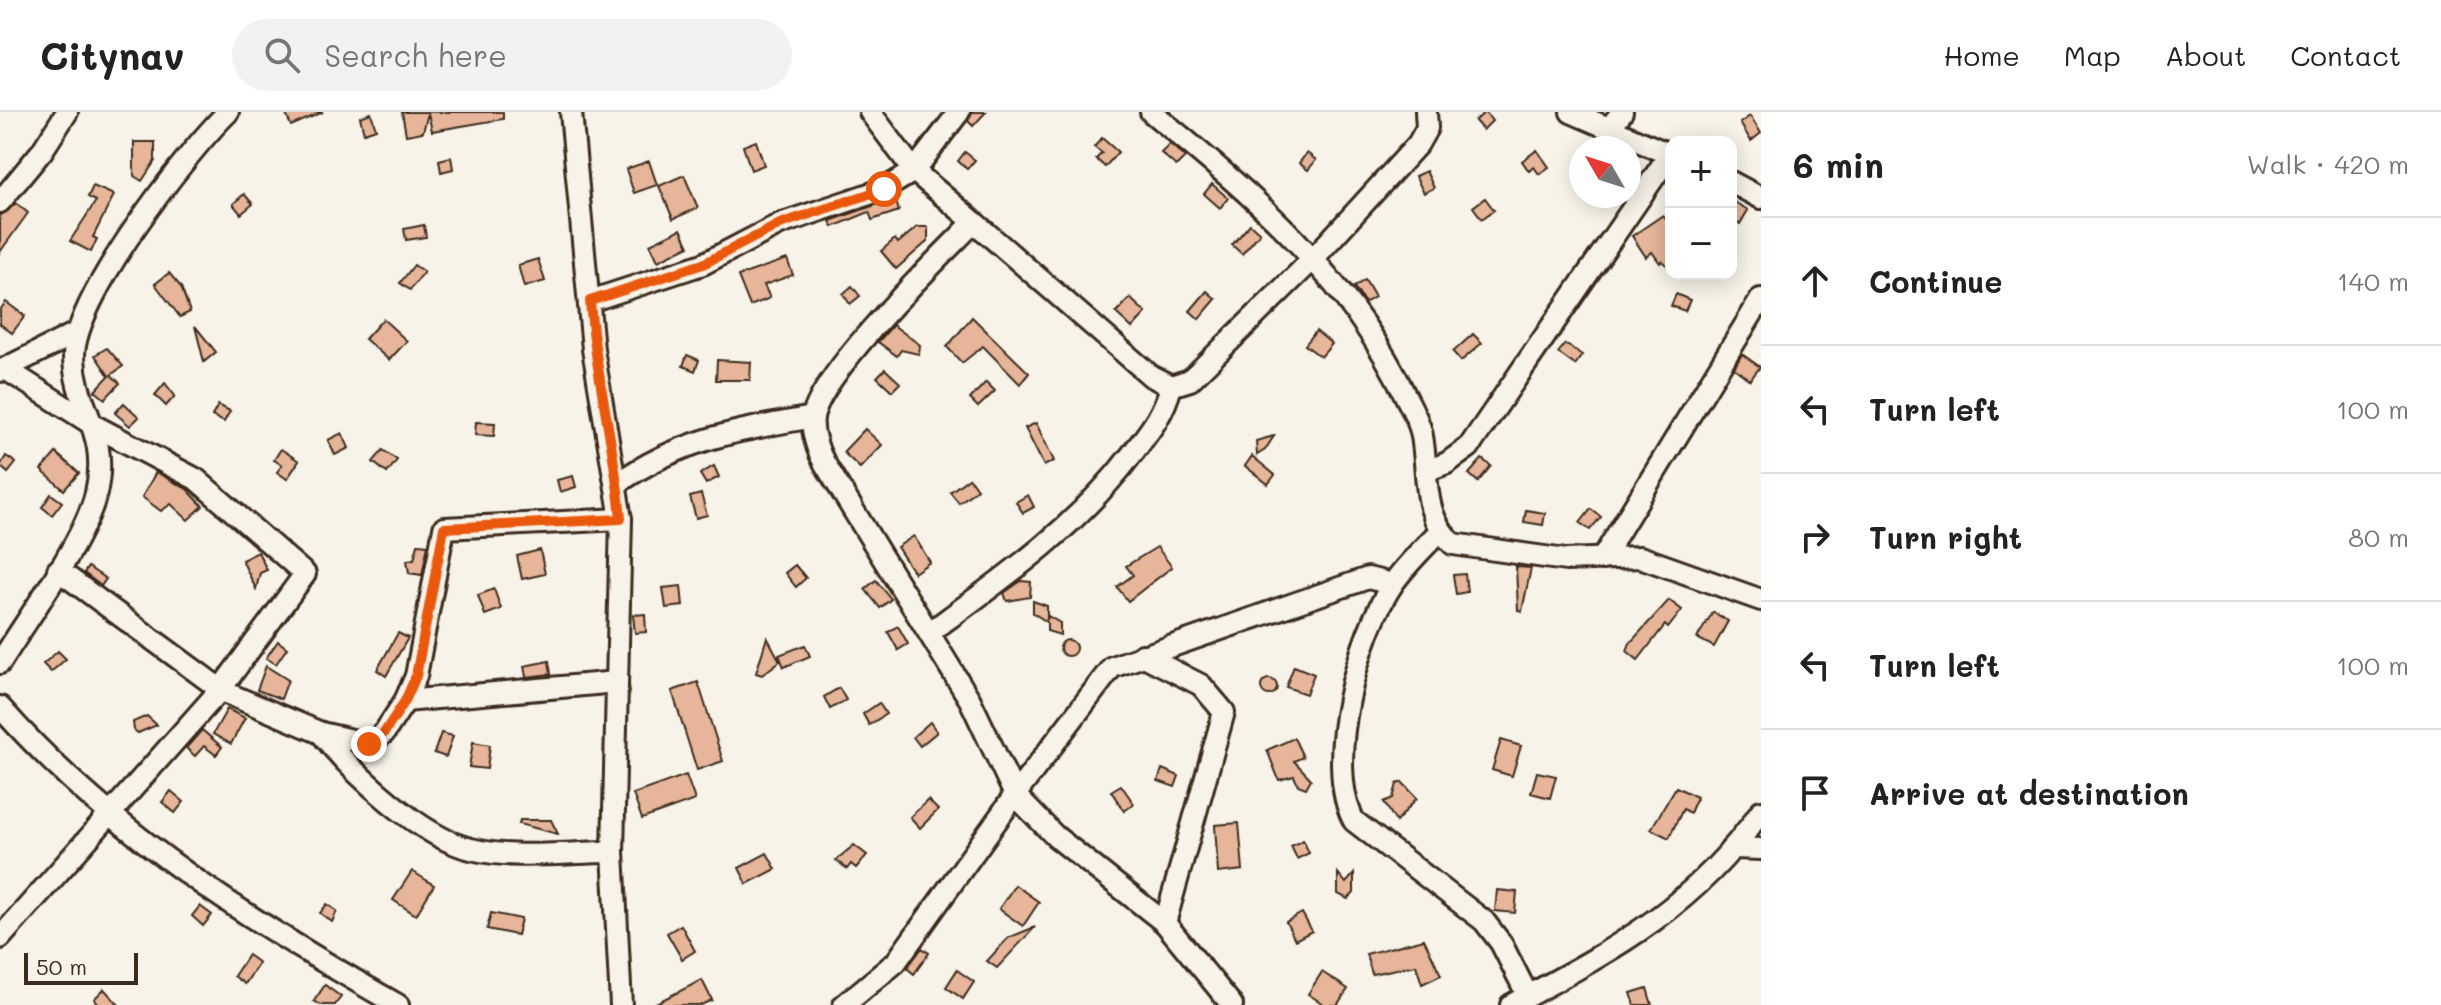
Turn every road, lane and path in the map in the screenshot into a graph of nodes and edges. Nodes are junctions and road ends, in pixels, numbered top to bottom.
1 (67, 112) edge
2 (228, 112) edge
3 (571, 112) edge
4 (870, 112) edge
5 (959, 112) edge
6 (1151, 112) edge
7 (1426, 112) edge
8 (1571, 112) edge
9 (1622, 112) edge
10 (1608, 130) junction
11 (1665, 153) edge
12 (1665, 162) edge
13 (914, 171) junction
14 (1737, 185) edge
15 (1761, 198) edge
16 (0, 202) edge
17 (974, 222) junction
18 (1312, 260) junction
19 (1761, 299) edge
20 (590, 301) junction
21 (76, 333) junction
22 (3, 371) edge
23 (1171, 386) junction
24 (813, 417) junction
25 (95, 426) junction
26 (1426, 471) junction
27 (618, 483) junction
28 (621, 519) junction
29 (1439, 532) junction
30 (1602, 559) junction
31 (58, 570) junction
32 (1392, 584) junction
33 (1761, 600) edge
34 (930, 632) junction
35 (1142, 655) junction
36 (0, 663) edge
37 (617, 682) junction
38 (220, 690) junction
39 (405, 701) junction
40 (0, 707) edge
41 (321, 733) junction
42 (1015, 795) junction
43 (1761, 811) edge
44 (110, 813) junction
45 (1732, 848) junction
46 (1761, 849) edge
47 (613, 852) junction
48 (1165, 923) junction
49 (0, 938) edge
50 (1519, 1000) edge
51 (398, 1005) edge
52 (621, 1005) edge
53 (844, 1005) edge
54 (1232, 1005) edge

1 - 16 street
2 - 21 street
3 - 20 street
4 - 13 street
5 - 13 street
6 - 18 street
7 - 18 street
8 - 10 street
9 - 10 street
10 - 11 street
12 - 26 street
13 - 17 street
13 - 20 street
14 - 15 street
17 - 23 street
17 - 24 street
18 - 23 street
18 - 26 street
19 - 30 street
20 - 27 street
21 - 22 street
21 - 25 street
22 - 25 street
23 - 34 street
24 - 27 street
24 - 34 street
25 - 31 street
25 - 38 street
26 - 29 street
27 - 28 street
28 - 37 street
28 - 39 street
29 - 30 street
29 - 32 street
30 - 33 street
31 - 36 street
31 - 38 street
32 - 35 street
32 - 50 street
34 - 42 street
35 - 42 street
35 - 48 street
37 - 39 street
37 - 47 street
38 - 41 street
38 - 44 street
39 - 41 street
40 - 44 street
41 - 47 street
42 - 48 street
42 - 53 street
43 - 45 street
44 - 49 street
44 - 51 street
45 - 46 street
45 - 50 street
47 - 52 street
48 - 54 street

